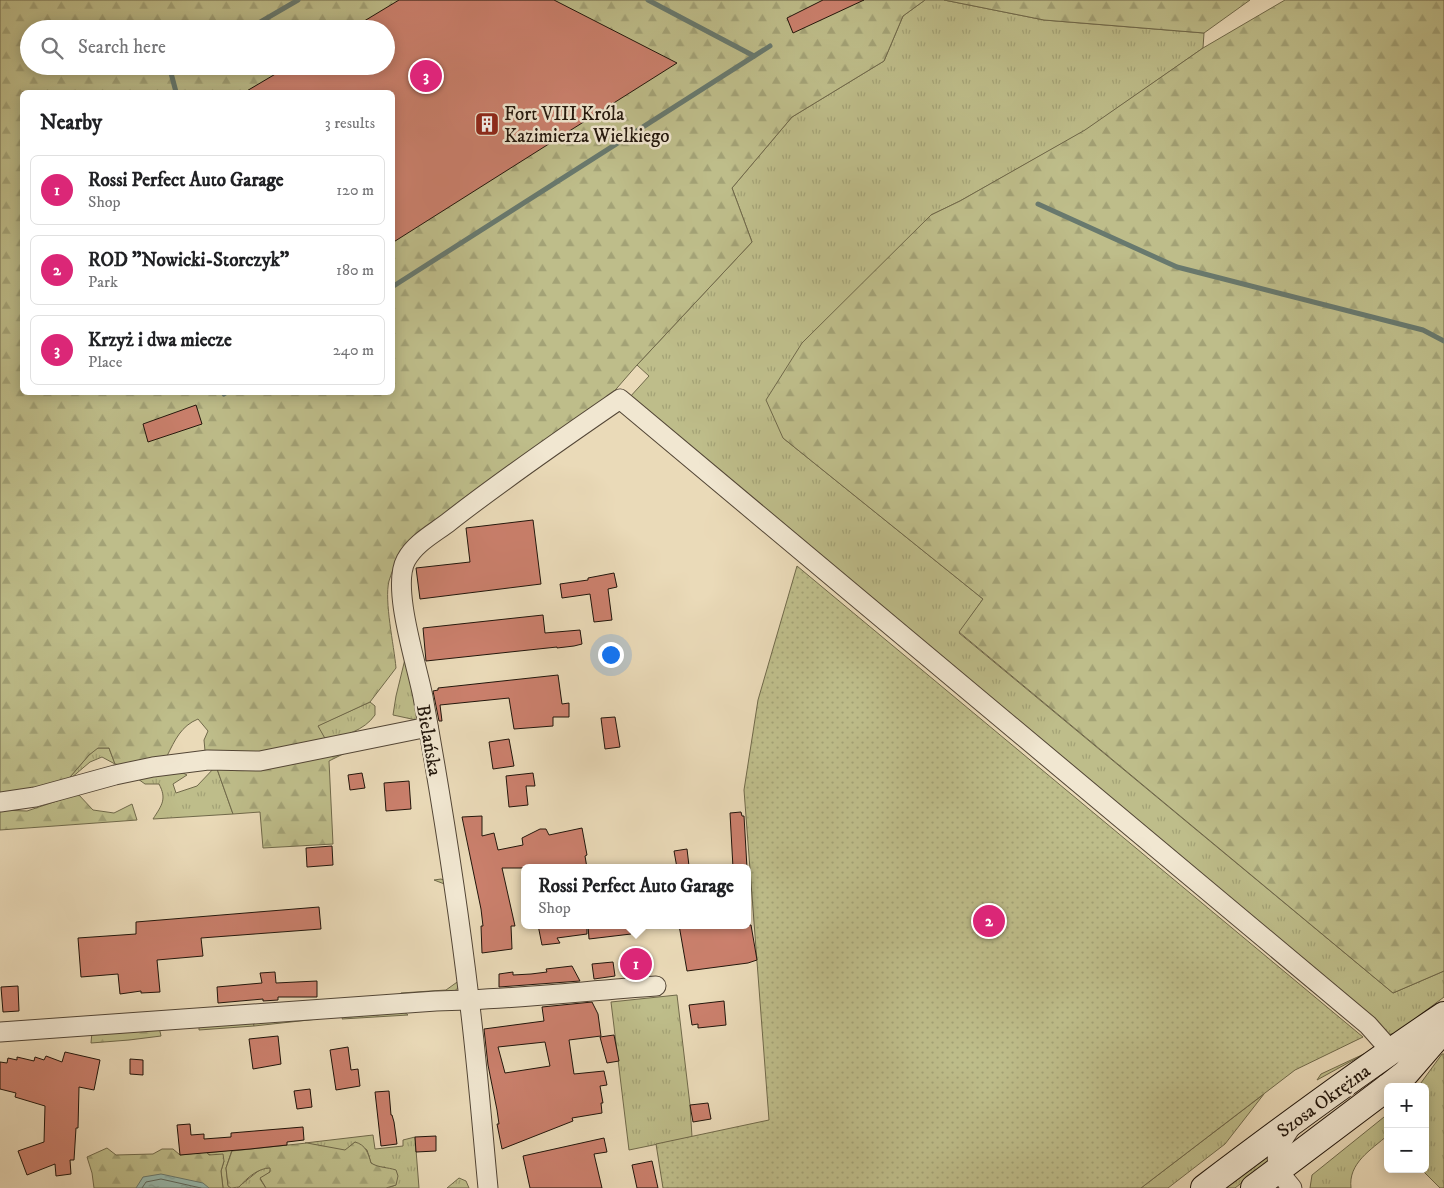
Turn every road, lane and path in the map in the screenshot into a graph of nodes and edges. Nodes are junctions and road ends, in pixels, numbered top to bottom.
1 (428, 727) junction
2 (0, 802) edge
3 (656, 986) dead end
4 (469, 1000) junction
5 (1444, 1015) edge
6 (1444, 1029) edge
7 (0, 1032) edge
8 (1391, 1051) junction
9 (1393, 1083) edge
10 (1384, 1091) edge
11 (1298, 1117) junction
12 (1285, 1179) edge
13 (488, 1188) edge
14 (1204, 1188) edge
15 (1254, 1188) edge

1 - 2 street
1 - 4 street, Bielańska
1 - 8 street, Bielańska
3 - 4 street
4 - 7 street
4 - 13 street, Bielańska
5 - 8 street, Szosa Okrężna
6 - 9 street, Szosa Okrężna
8 - 11 street, Szosa Okrężna
10 - 12 street, Szosa Okrężna
11 - 12 street
11 - 14 street, Szosa Okrężna
12 - 15 street, Szosa Okrężna

